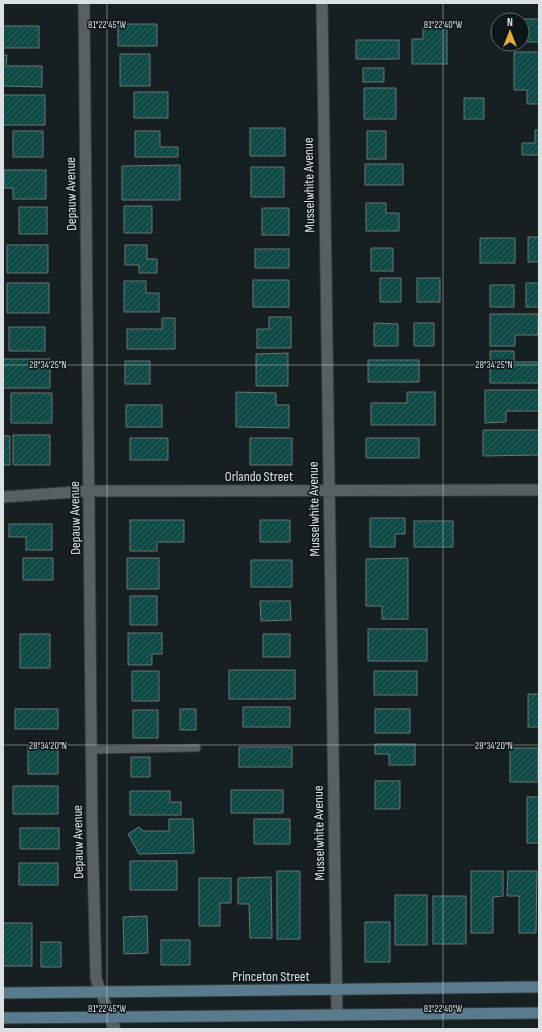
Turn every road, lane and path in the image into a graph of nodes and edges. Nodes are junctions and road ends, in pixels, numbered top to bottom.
1 (84, 3) edge
2 (322, 3) edge
3 (539, 490) edge
4 (89, 491) junction
5 (329, 491) junction
6 (3, 497) edge
7 (197, 748) dead end
8 (92, 750) junction
9 (539, 987) edge
10 (337, 990) junction
11 (101, 992) junction
12 (3, 994) edge
13 (539, 1013) edge
14 (337, 1015) junction
15 (110, 1017) junction
16 (3, 1018) edge
17 (115, 1029) edge

1 - 4 street, Depauw Avenue
2 - 5 street, Musselwhite Avenue
3 - 5 street, Orlando Street
4 - 5 street, Orlando Street
4 - 6 street, Orlando Street
4 - 8 street, Depauw Avenue
5 - 10 street, Musselwhite Avenue
7 - 8 lane
8 - 11 street, Depauw Avenue
9 - 10 main road, Princeton Street
10 - 11 main road, Princeton Street
10 - 14 street, Musselwhite Avenue
11 - 12 main road, Princeton Street
11 - 15 street, Depauw Avenue
13 - 14 main road
14 - 15 main road
15 - 16 main road
15 - 17 street, Depauw Avenue

